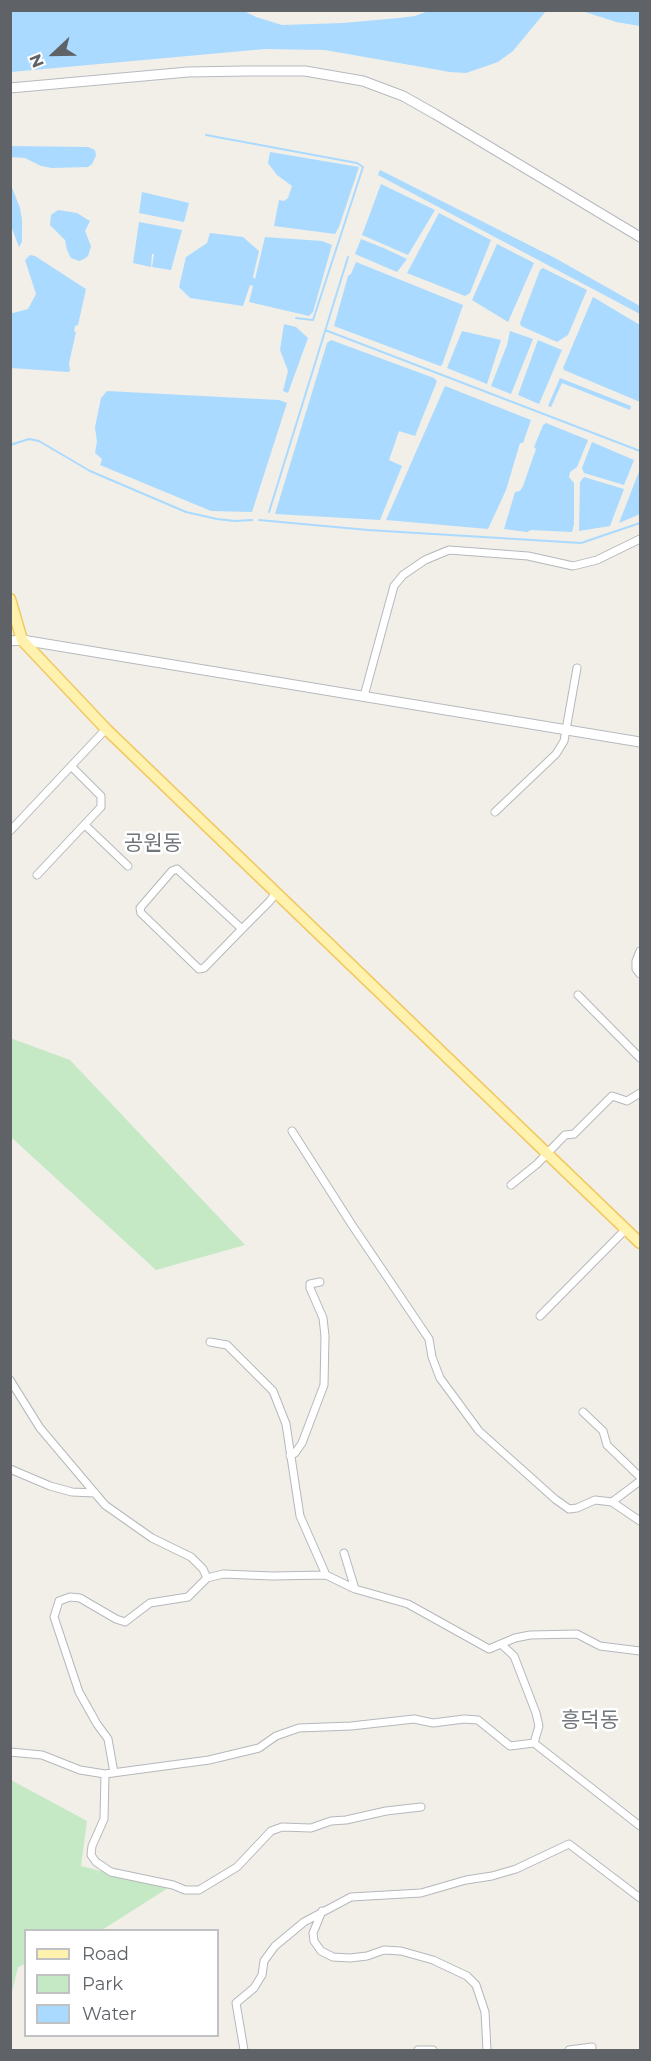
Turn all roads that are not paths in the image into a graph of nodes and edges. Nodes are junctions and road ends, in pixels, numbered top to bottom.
1 (10, 88) edge
2 (640, 237) edge
3 (640, 539) edge
4 (10, 599) edge
5 (16, 640) edge
6 (577, 668) dead end
7 (364, 696) junction
8 (106, 729) junction
9 (567, 730) junction
10 (640, 742) edge
11 (71, 766) junction
12 (495, 812) dead end
13 (85, 825) junction
14 (10, 831) edge
15 (128, 866) dead end
16 (37, 875) dead end
17 (276, 893) junction
18 (242, 929) junction
19 (640, 951) edge
20 (640, 974) edge
21 (578, 995) dead end
22 (640, 1058) edge
23 (640, 1093) edge
24 (292, 1131) dead end
25 (547, 1153) junction
26 (511, 1185) dead end
27 (626, 1229) junction
28 (640, 1243) edge
29 (320, 1282) dead end
30 (540, 1316) dead end
31 (210, 1342) dead end
32 (10, 1380) edge
33 (583, 1412) dead end
34 (290, 1456) junction
35 (10, 1469) edge
36 (640, 1479) edge
37 (95, 1493) junction
38 (612, 1502) junction
39 (640, 1521) edge
40 (344, 1553) dead end
41 (326, 1575) junction
42 (207, 1578) junction
43 (354, 1589) junction
44 (501, 1644) junction
45 (640, 1651) edge
46 (534, 1743) junction
47 (10, 1752) edge
48 (114, 1773) junction
49 (105, 1774) junction
50 (421, 1807) dead end
51 (640, 1826) edge
52 (640, 1898) edge
53 (322, 1911) junction
54 (592, 2047) dead end
55 (244, 2050) edge
56 (418, 2050) edge
57 (433, 2050) edge
58 (487, 2050) edge
59 (569, 2050) edge

1 - 2 main road
3 - 7 street
4 - 5 main road
5 - 7 main road
5 - 8 main road
6 - 9 street
7 - 9 main road
8 - 11 street
8 - 17 main road
9 - 10 main road
9 - 12 street
11 - 13 street
11 - 14 street
13 - 15 street
13 - 16 street
17 - 18 street
17 - 25 main road
18 - 18 street
19 - 20 street
21 - 22 street
23 - 25 street
24 - 38 street
25 - 26 street
25 - 27 main road
27 - 28 main road
27 - 30 street
29 - 34 street
31 - 34 street
32 - 37 street
33 - 36 street
34 - 41 street
35 - 37 street
36 - 38 street
37 - 42 street
38 - 39 street
40 - 43 street
41 - 42 street
41 - 43 street
42 - 48 street
43 - 44 street
44 - 45 street
44 - 46 street
46 - 48 street
46 - 51 street
47 - 49 street
48 - 49 street
49 - 50 street
52 - 53 street
53 - 55 street
53 - 58 street
54 - 59 street
56 - 57 street

